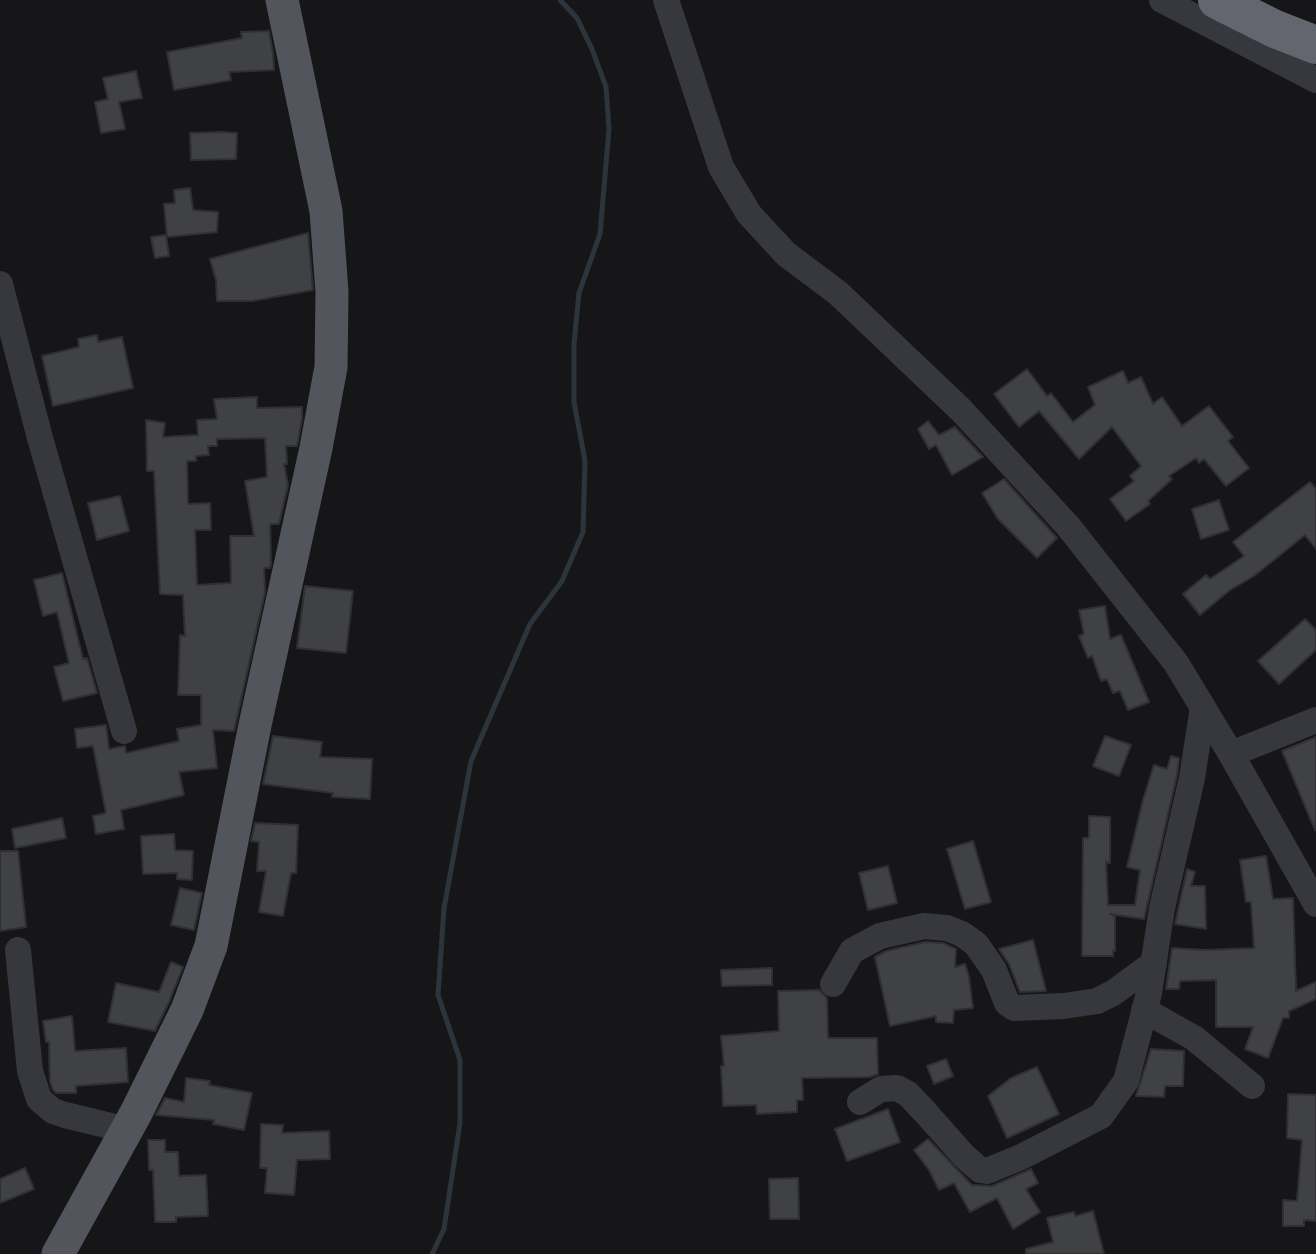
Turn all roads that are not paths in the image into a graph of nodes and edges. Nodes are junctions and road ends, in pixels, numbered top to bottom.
1 (282, 0) edge
2 (666, 0) edge
3 (1162, 0) edge
4 (1217, 0) edge
5 (1278, 0) edge
6 (1316, 26) edge
7 (1316, 45) edge
8 (1316, 80) edge
9 (0, 284) edge
10 (1203, 707) junction
11 (1316, 720) edge
12 (124, 732) dead end
13 (1231, 754) junction
14 (1316, 904) edge
15 (18, 950) dead end
16 (1154, 963) junction
17 (833, 984) dead end
18 (1144, 1010) junction
19 (1252, 1086) dead end
20 (860, 1102) dead end
21 (127, 1130) junction
22 (58, 1254) edge

1 - 21 main road
2 - 10 street
3 - 8 street
4 - 7 highway
5 - 6 highway
9 - 12 street
10 - 13 street
10 - 16 street
11 - 13 street
13 - 14 street
15 - 21 street
16 - 17 street
16 - 18 street
18 - 19 street
18 - 20 street
21 - 22 main road

